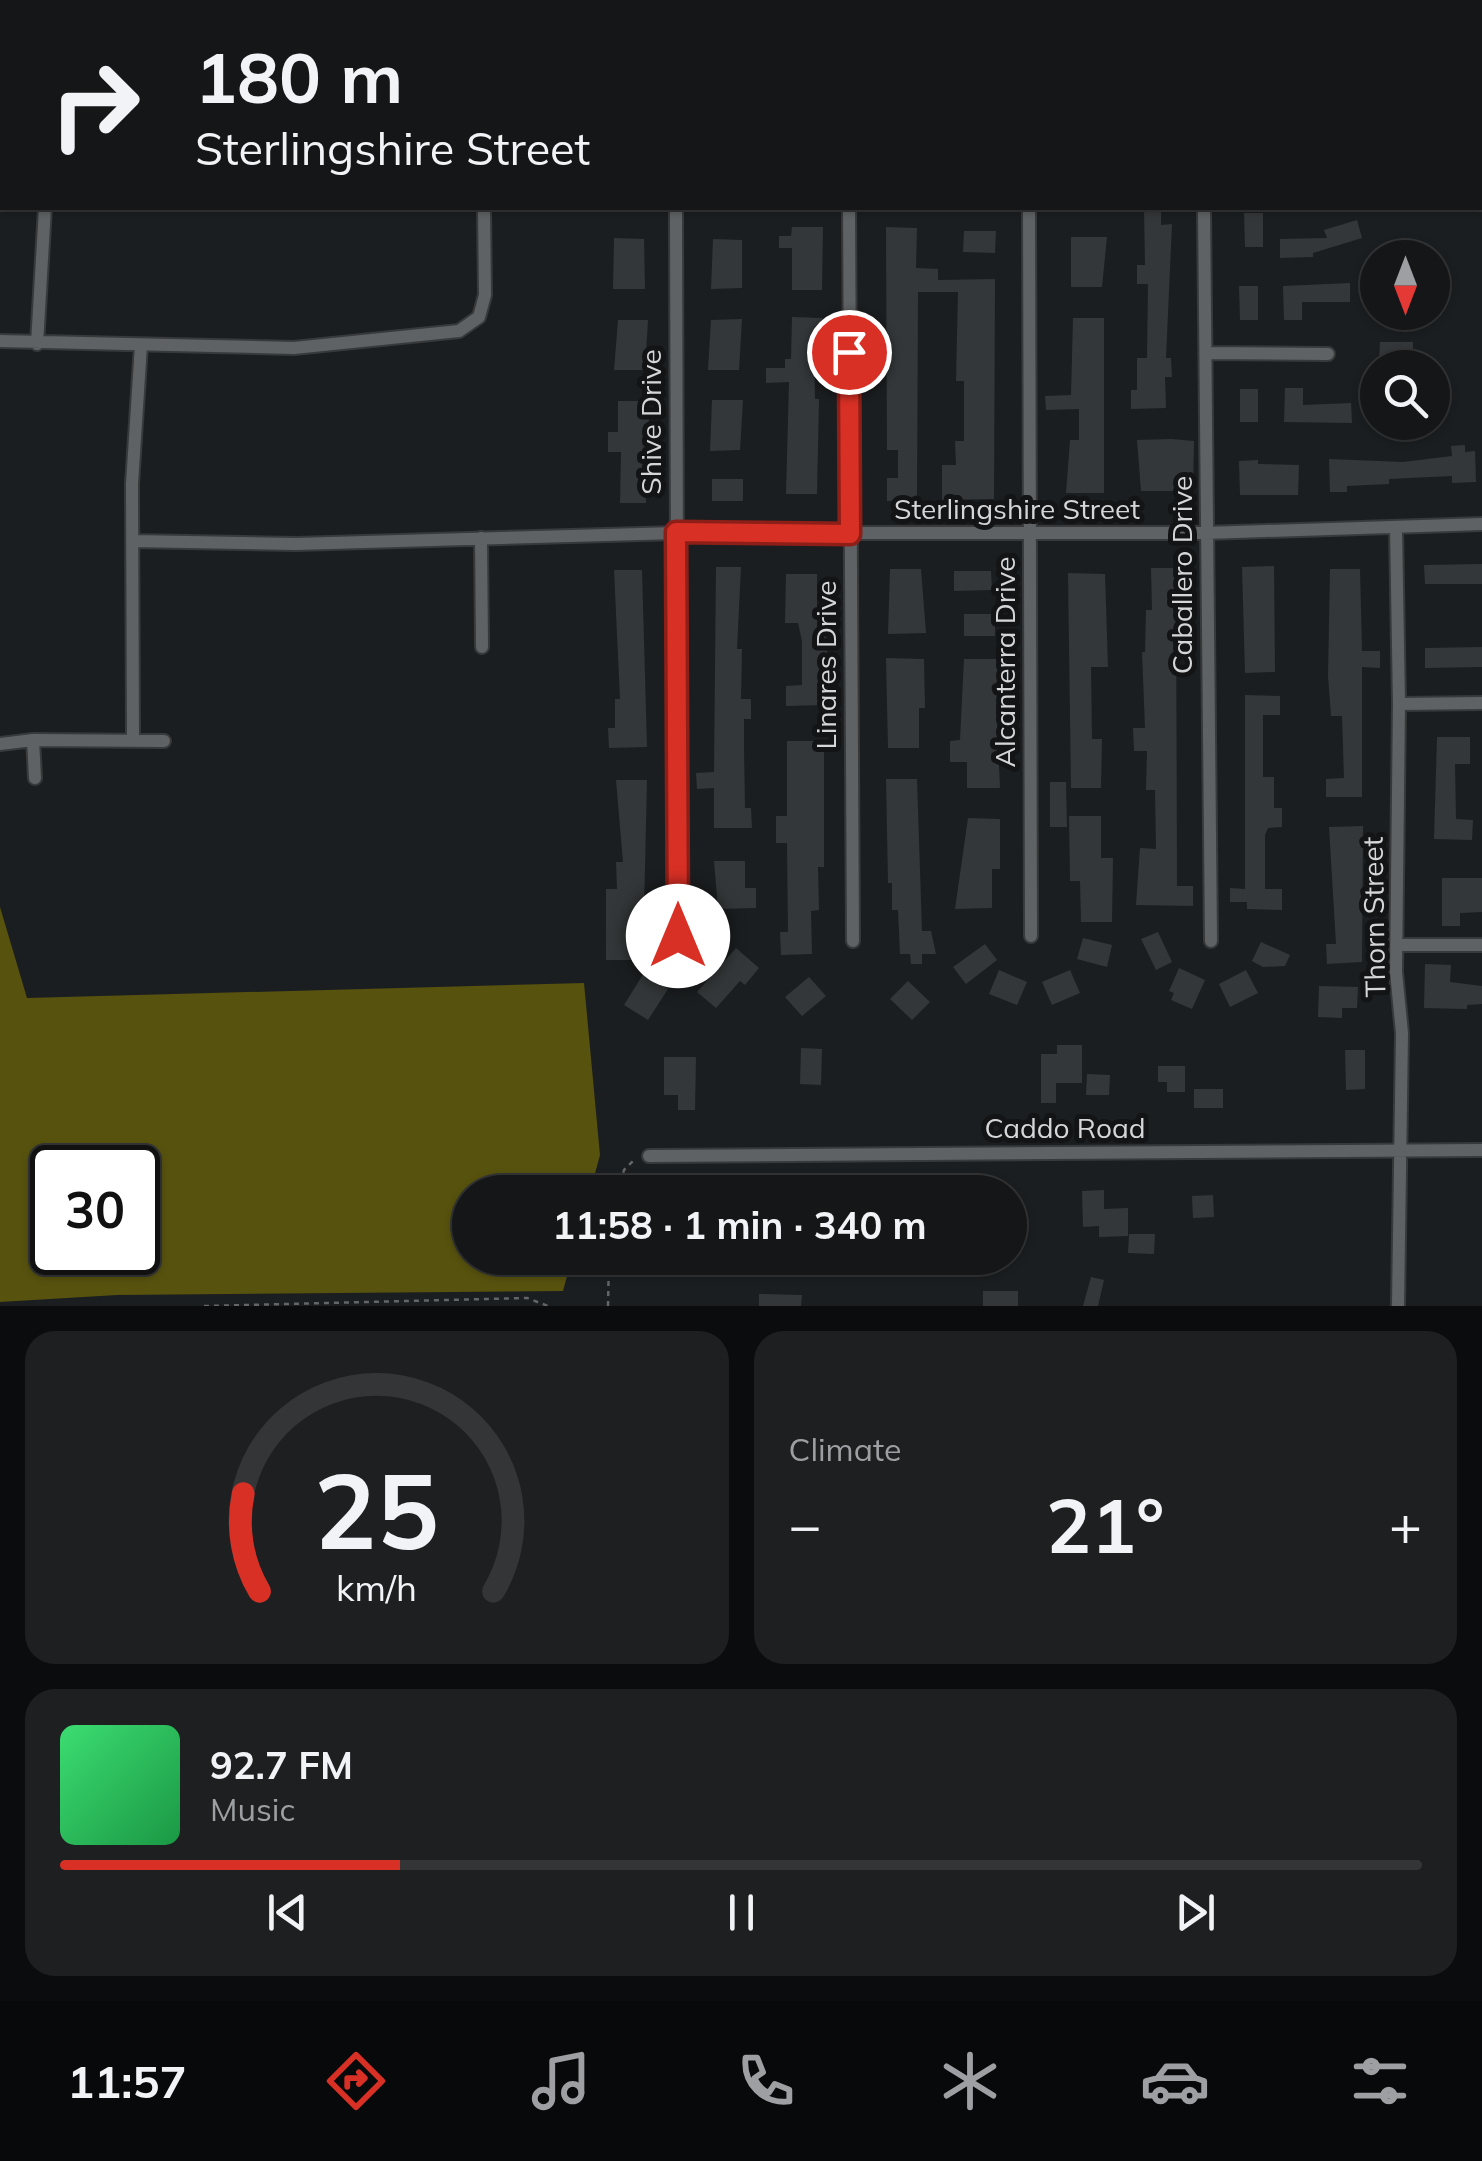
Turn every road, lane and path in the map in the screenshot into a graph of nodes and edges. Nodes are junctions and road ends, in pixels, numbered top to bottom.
1 (46, 210) edge
2 (484, 210) edge
3 (676, 210) edge
4 (849, 210) edge
5 (1028, 210) edge
6 (1204, 210) edge
7 (0, 342) edge
8 (37, 344) junction
9 (141, 346) junction
10 (1206, 353) junction
11 (1328, 354) dead end
12 (1482, 524) edge
13 (1396, 526) junction
14 (676, 532) junction
15 (1206, 533) junction
16 (850, 534) junction
17 (1030, 534) junction
18 (481, 538) junction
19 (132, 541) junction
20 (482, 647) dead end
21 (1399, 704) junction
22 (1482, 704) edge
23 (33, 740) junction
24 (132, 741) junction
25 (164, 741) dead end
26 (0, 744) edge
27 (35, 778) dead end
28 (678, 936) dead end
29 (1031, 936) dead end
30 (852, 942) dead end
31 (1211, 942) dead end
32 (1396, 945) junction
33 (1482, 945) edge
34 (1400, 1150) junction
35 (1482, 1150) edge
36 (649, 1156) joint
37 (623, 1175) edge
38 (609, 1275) edge
39 (204, 1306) edge
40 (548, 1306) edge
41 (608, 1306) edge
42 (1398, 1306) edge

1 - 8 street
2 - 9 street
3 - 14 street, Shive Drive
4 - 16 street, Linares Drive
5 - 17 street, Alcanterra Drive
6 - 10 street, Caballero Drive
7 - 8 street
8 - 9 street
9 - 19 street
10 - 11 street
10 - 15 street, Caballero Drive
12 - 13 street, Sterlingshire Street
13 - 15 street, Sterlingshire Street
13 - 21 street, Thorn Street
14 - 16 street, Sterlingshire Street
14 - 18 street, Sterlingshire Street
14 - 28 street, Shive Drive
15 - 17 street, Sterlingshire Street
15 - 31 street, Caballero Drive
16 - 17 street, Sterlingshire Street
16 - 30 street, Linares Drive
17 - 29 street, Alcanterra Drive
18 - 19 street, Sterlingshire Street
18 - 20 street
19 - 24 street
21 - 22 street
21 - 32 street, Thorn Street
23 - 24 street
23 - 26 street
23 - 27 street
24 - 25 street
32 - 33 street
32 - 34 street, Thorn Street
34 - 35 street, Caddo Road
34 - 36 street, Caddo Road
34 - 42 street, Thorn Street
36 - 37 path
38 - 41 path
39 - 40 path

